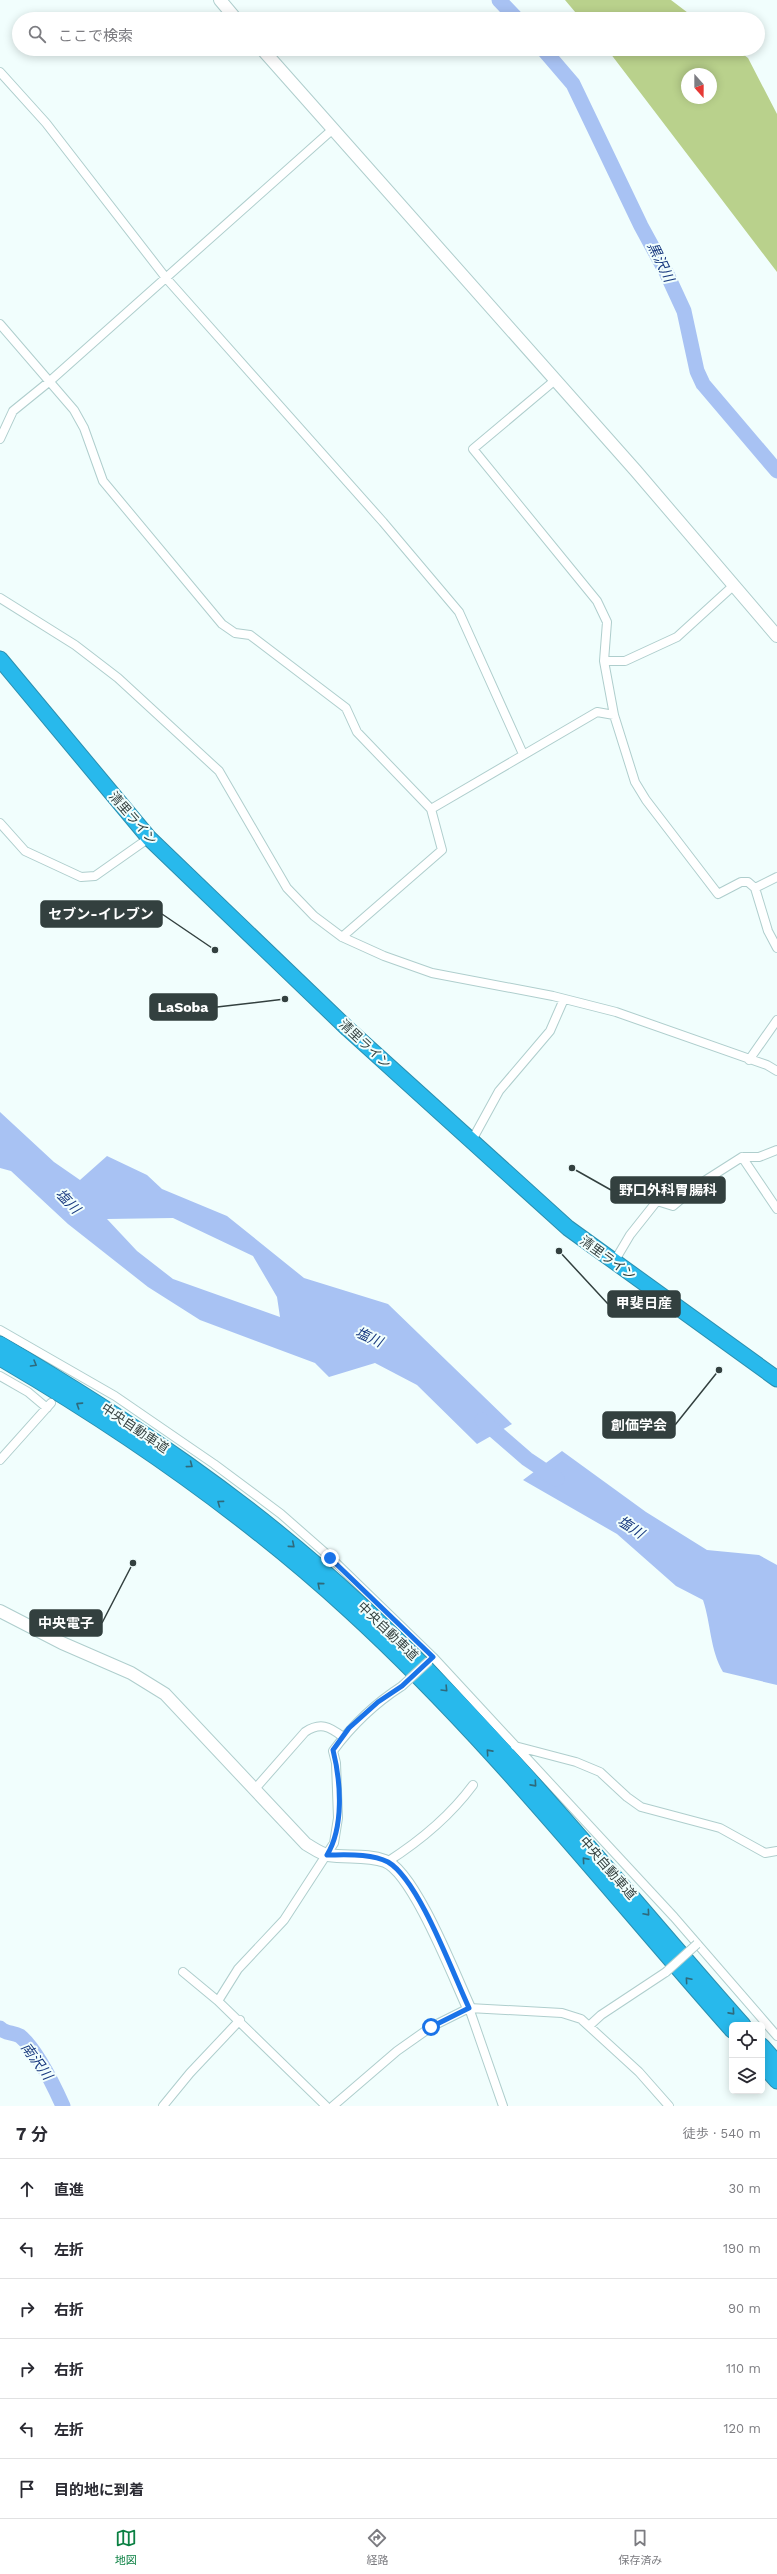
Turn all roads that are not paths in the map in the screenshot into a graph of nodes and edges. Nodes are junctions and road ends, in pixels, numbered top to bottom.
1 (220, 0) edge
2 (230, 12) edge
3 (268, 56) edge
4 (0, 72) edge
5 (333, 129) junction
6 (166, 278) junction
7 (0, 324) edge
8 (50, 381) junction
9 (554, 381) junction
10 (0, 439) edge
11 (733, 586) junction
12 (0, 598) edge
13 (777, 636) edge
14 (0, 659) edge
15 (604, 661) junction
16 (614, 715) junction
17 (522, 754) junction
18 (431, 809) junction
19 (0, 823) edge
20 (149, 838) junction
21 (777, 877) edge
22 (755, 888) junction
23 (342, 937) junction
24 (777, 948) edge
25 (564, 999) junction
26 (777, 1020) edge
27 (749, 1060) junction
28 (777, 1071) edge
29 (471, 1142) junction
30 (777, 1150) edge
31 (742, 1157) junction
32 (777, 1208) edge
33 (614, 1262) junction
34 (0, 1330) edge
35 (0, 1344) edge
36 (0, 1358) edge
37 (0, 1376) edge
38 (777, 1379) edge
39 (0, 1460) edge
40 (0, 1611) edge
41 (431, 1659) junction
42 (343, 1737) junction
43 (514, 1746) junction
44 (473, 1785) dead end
45 (254, 1790) junction
46 (777, 1851) edge
47 (327, 1855) junction
48 (388, 1862) junction
49 (697, 1944) junction
50 (183, 1972) dead end
51 (218, 2001) junction
52 (469, 2008) junction
53 (240, 2020) junction
54 (741, 2022) edge
55 (590, 2026) junction
56 (729, 2027) edge
57 (777, 2036) edge
58 (765, 2049) edge
59 (777, 2063) edge
60 (765, 2067) edge
61 (777, 2081) edge
62 (163, 2106) edge
63 (326, 2106) edge
64 (333, 2106) edge
65 (503, 2106) edge
66 (669, 2106) edge

1 - 2 street
3 - 5 street
4 - 6 street
5 - 6 street
5 - 9 street
6 - 8 street
6 - 17 street
7 - 8 street
8 - 10 street
8 - 18 street
9 - 11 street
9 - 15 street
11 - 13 street
11 - 15 street
12 - 23 street
14 - 20 highway, 清里ライン
15 - 16 street
16 - 17 street
16 - 22 street
17 - 18 street
18 - 23 street
19 - 20 street
20 - 29 highway, 清里ライン
21 - 22 street
22 - 24 street
23 - 25 street
25 - 27 street
25 - 29 street
26 - 27 street
27 - 28 street
29 - 33 highway, 清里ライン
30 - 31 street
31 - 32 street
31 - 33 street
33 - 38 highway, 清里ライン
34 - 41 street
35 -> 54 highway, 中央自動車道
56 -> 36 highway, 中央自動車道
37 - 39 street
40 - 45 street
41 - 42 street, bridge
41 - 43 street
42 - 45 street
42 - 47 street
43 - 46 street
43 - 49 street
44 - 48 street
45 - 47 street
47 - 48 street
47 - 51 street
48 - 52 street
49 - 55 street, bridge
49 - 57 street
50 - 51 street
51 - 53 street
52 - 55 street
52 - 64 street
52 - 65 street
53 - 62 street
53 - 63 street
55 - 66 street
58 - 59 highway
60 - 61 highway

